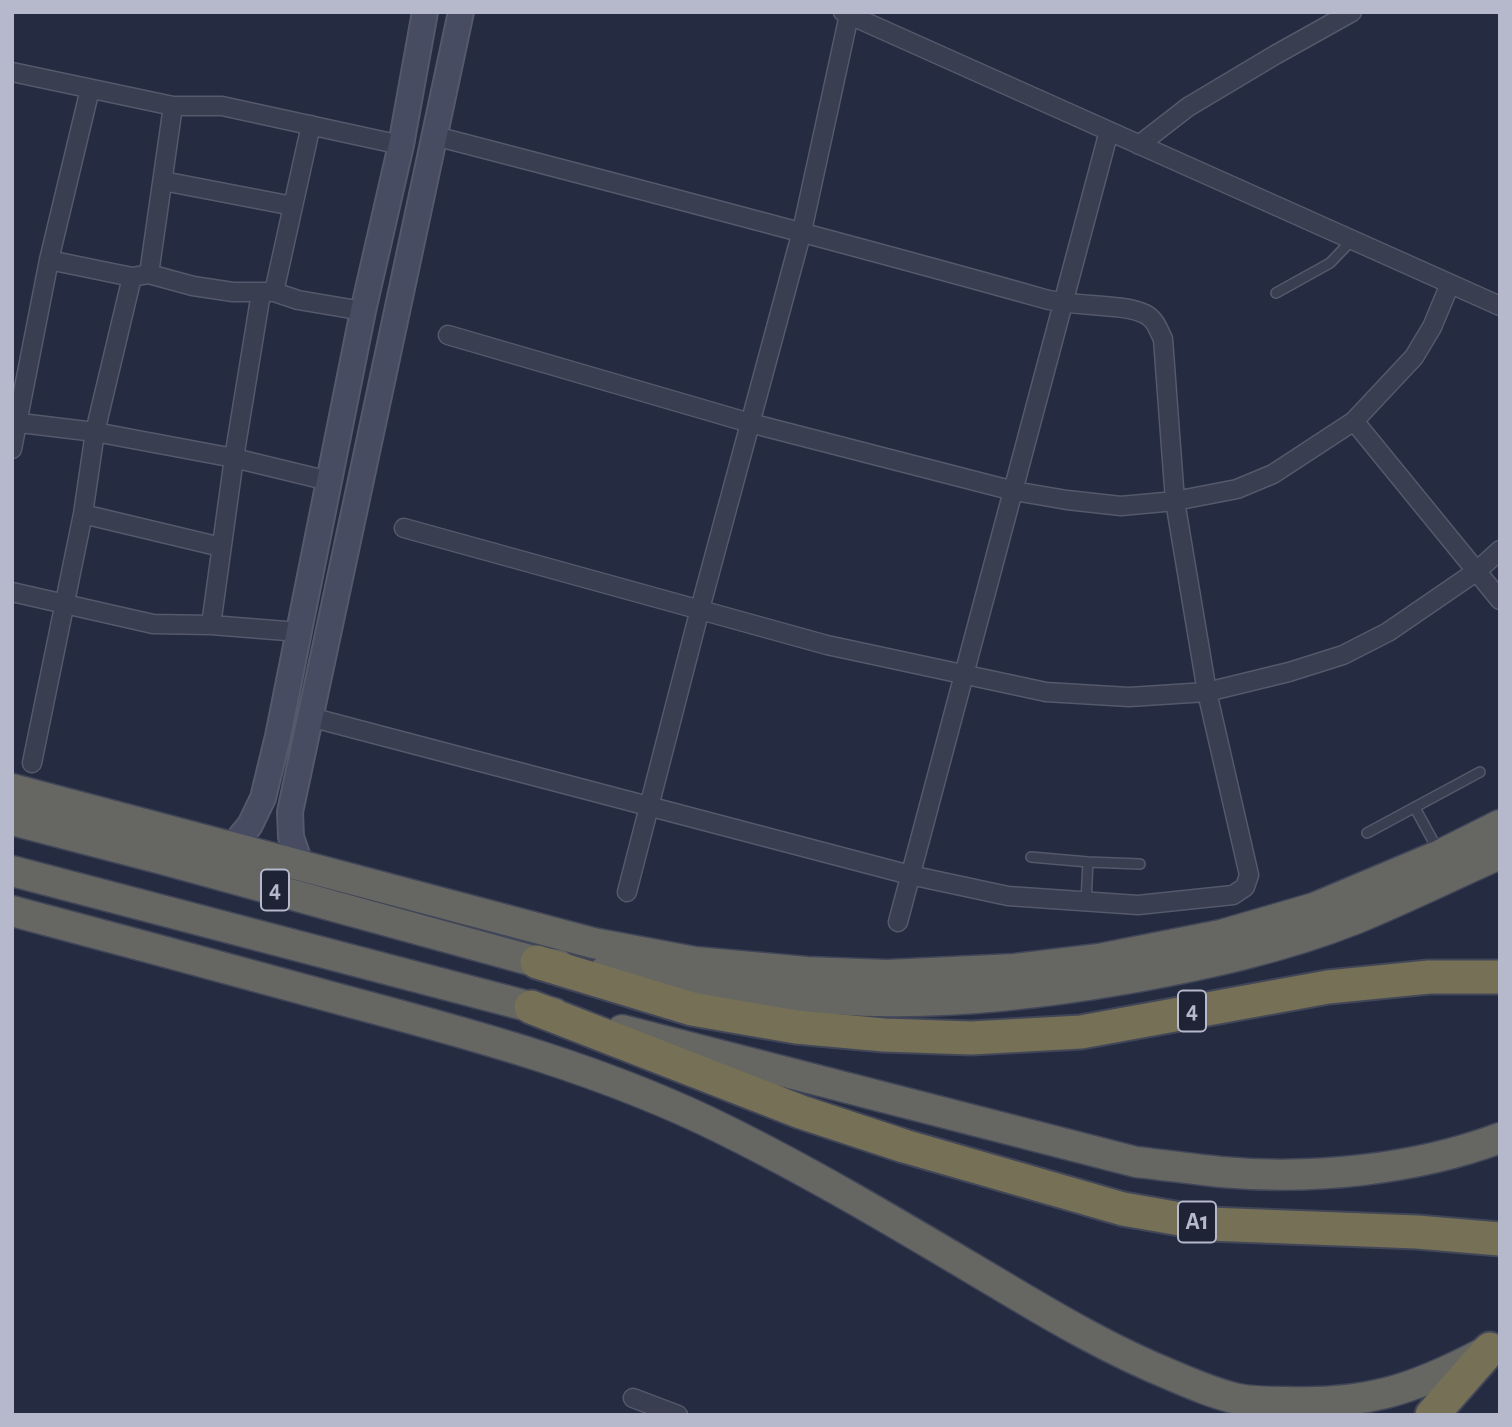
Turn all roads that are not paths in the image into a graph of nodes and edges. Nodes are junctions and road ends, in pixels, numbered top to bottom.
1 (425, 12) edge
2 (461, 12) edge
3 (1352, 12) edge
4 (846, 14) edge
5 (12, 72) edge
6 (90, 89) junction
7 (173, 106) junction
8 (312, 125) junction
9 (1110, 131) junction
10 (435, 136) junction
11 (401, 145) junction
12 (1139, 145) junction
13 (163, 181) junction
14 (293, 206) junction
15 (802, 231) junction
16 (1353, 239) junction
17 (50, 260) junction
18 (140, 276) junction
19 (1450, 284) junction
20 (267, 293) junction
21 (1276, 293) dead end
22 (1063, 304) junction
23 (1500, 306) edge
24 (363, 311) junction
25 (448, 335) dead end
26 (1354, 421) junction
27 (15, 423) edge
28 (750, 423) junction
29 (95, 432) junction
30 (12, 449) edge
31 (234, 458) junction
32 (329, 481) junction
33 (1014, 491) junction
34 (1175, 501) junction
35 (83, 514) junction
36 (404, 528) dead end
37 (220, 547) junction
38 (1500, 550) edge
39 (1477, 571) junction
40 (12, 592) edge
41 (1500, 600) edge
42 (65, 603) junction
43 (700, 609) junction
44 (211, 625) junction
45 (299, 632) junction
46 (964, 676) junction
47 (1207, 692) junction
48 (310, 717) junction
49 (32, 763) dead end
50 (1480, 772) dead end
51 (12, 789) edge
52 (649, 807) junction
53 (1415, 808) junction
54 (12, 820) edge
55 (1500, 825) edge
56 (1367, 833) dead end
57 (231, 848) junction
58 (1500, 853) edge
59 (1440, 855) junction
60 (1031, 858) dead end
61 (1088, 862) junction
62 (1140, 864) dead end
63 (301, 866) junction
64 (12, 872) edge
65 (910, 875) junction
66 (627, 892) dead end
67 (1086, 902) junction
68 (12, 911) edge
69 (898, 922) dead end
70 (537, 962) junction
71 (1500, 977) edge
72 (531, 1007) junction
73 (1500, 1138) edge
74 (904, 1146) joint
75 (1500, 1239) edge
76 (1495, 1346) edge
77 (634, 1398) dead end
78 (1231, 1407) edge
79 (678, 1415) edge
80 (1432, 1415) edge

1 - 11 main road
2 - 10 main road
3 - 12 street
4 - 9 street
4 - 15 street
5 - 6 street
6 - 7 street
6 - 17 street
7 - 8 street
7 - 13 street
8 - 11 street
8 - 14 street
9 - 12 street
9 - 22 street
10 - 15 street
10 - 48 main road
11 - 24 main road
12 - 16 street
13 - 14 street
13 - 18 street
14 - 20 street
15 - 22 street
15 - 28 street
16 - 19 street
16 - 21 lane
17 - 18 street
17 - 27 street
18 - 20 street
18 - 29 street
19 - 23 street
19 - 26 street
20 - 24 street
20 - 31 street
22 - 33 street
22 - 34 street
24 - 32 main road
25 - 28 street
26 - 34 street
26 - 39 street
27 - 29 street
27 - 30 street
28 - 33 street
28 - 43 street
29 - 31 street
29 - 35 street
31 - 32 street
31 - 37 street
32 - 45 main road
33 - 34 street
33 - 46 street
34 - 47 street
35 - 37 street
35 - 42 street
36 - 43 street
37 - 44 street
38 - 39 street
39 - 41 street
39 - 47 street
40 - 42 street
42 - 44 street
42 - 49 street
43 - 46 street
43 - 52 street
44 - 45 street
45 - 57 main road
46 - 47 street
46 - 65 street
47 - 67 street
48 - 52 street
48 - 63 main road
50 - 53 lane
51 - 57 highway
52 - 65 street
52 - 66 street
53 - 56 lane
53 - 59 lane
54 - 70 highway, 4
55 - 59 highway
57 - 63 highway
58 - 70 highway
59 - 63 highway
60 - 61 lane
61 - 62 lane
61 - 67 lane
64 - 72 highway, 4
65 - 67 street
65 - 69 street
68 - 78 highway
70 - 71 highway, 4
72 - 73 highway
72 - 74 highway, 4
74 - 75 highway, A1
76 - 78 highway
76 - 80 highway
77 - 79 street

